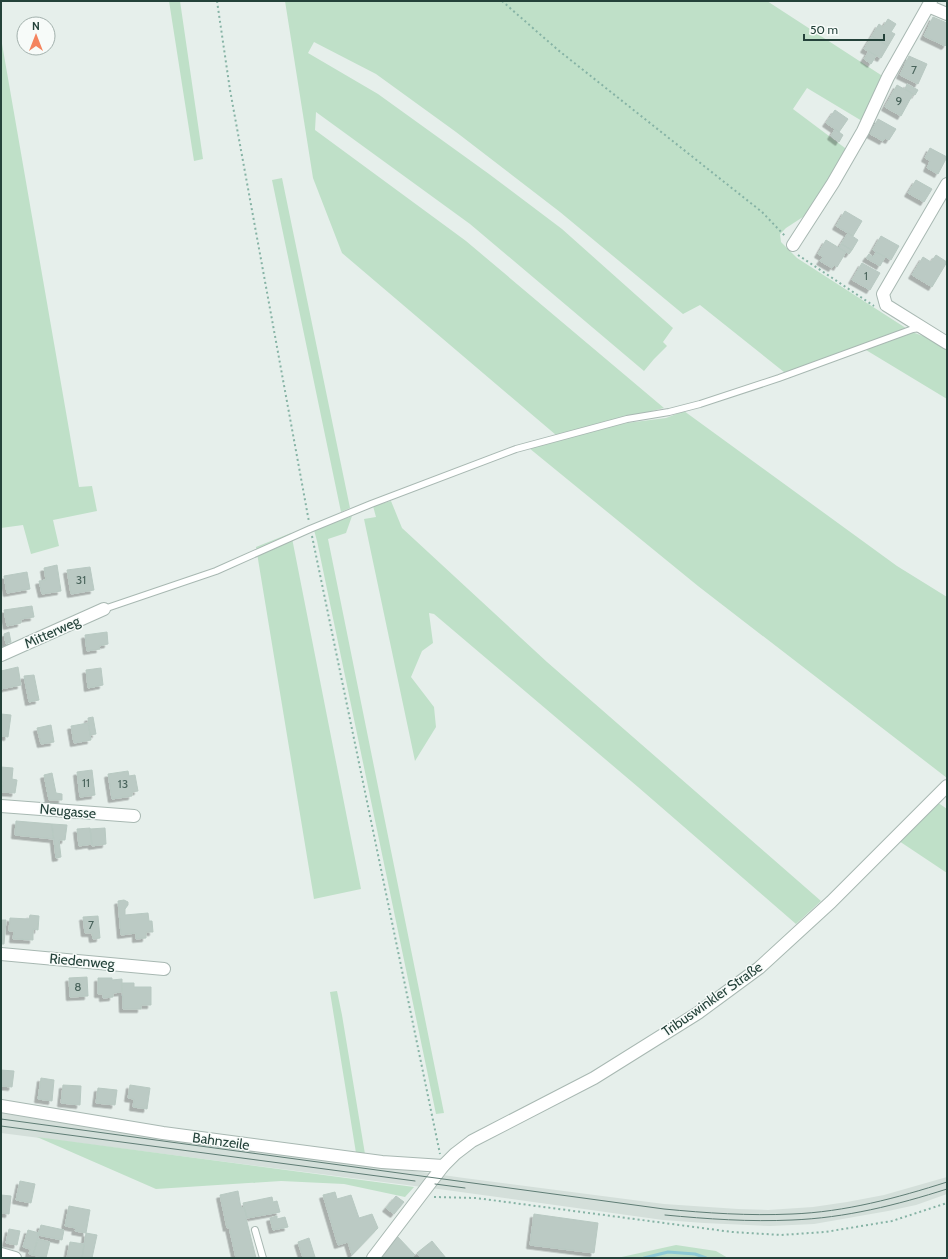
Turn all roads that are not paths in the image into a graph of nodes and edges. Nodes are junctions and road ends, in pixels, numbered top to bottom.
1 (929, 3) edge
2 (947, 14) edge
3 (947, 184) edge
4 (793, 245) road end
5 (922, 328) junction
6 (947, 343) edge
7 (104, 609) joint
8 (1, 655) edge
9 (947, 786) edge
10 (1, 806) edge
11 (134, 816) dead end
12 (1, 954) edge
13 (164, 969) dead end
14 (1, 1106) edge
15 (443, 1166) junction
16 (255, 1230) dead end
17 (1, 1254) edge
18 (15, 1258) edge
19 (263, 1258) edge
20 (372, 1258) edge

1 - 2 street
1 - 4 street
3 - 5 street
5 - 6 street
5 - 7 lane
7 - 8 street, Mitterweg
9 - 15 street, Tribuswinkler Straße
10 - 11 street, Neugasse
12 - 13 street, Riedenweg
14 - 15 street, Bahnzeile
15 - 20 street, Tribuswinkler Straße
16 - 19 lane
17 - 18 street

